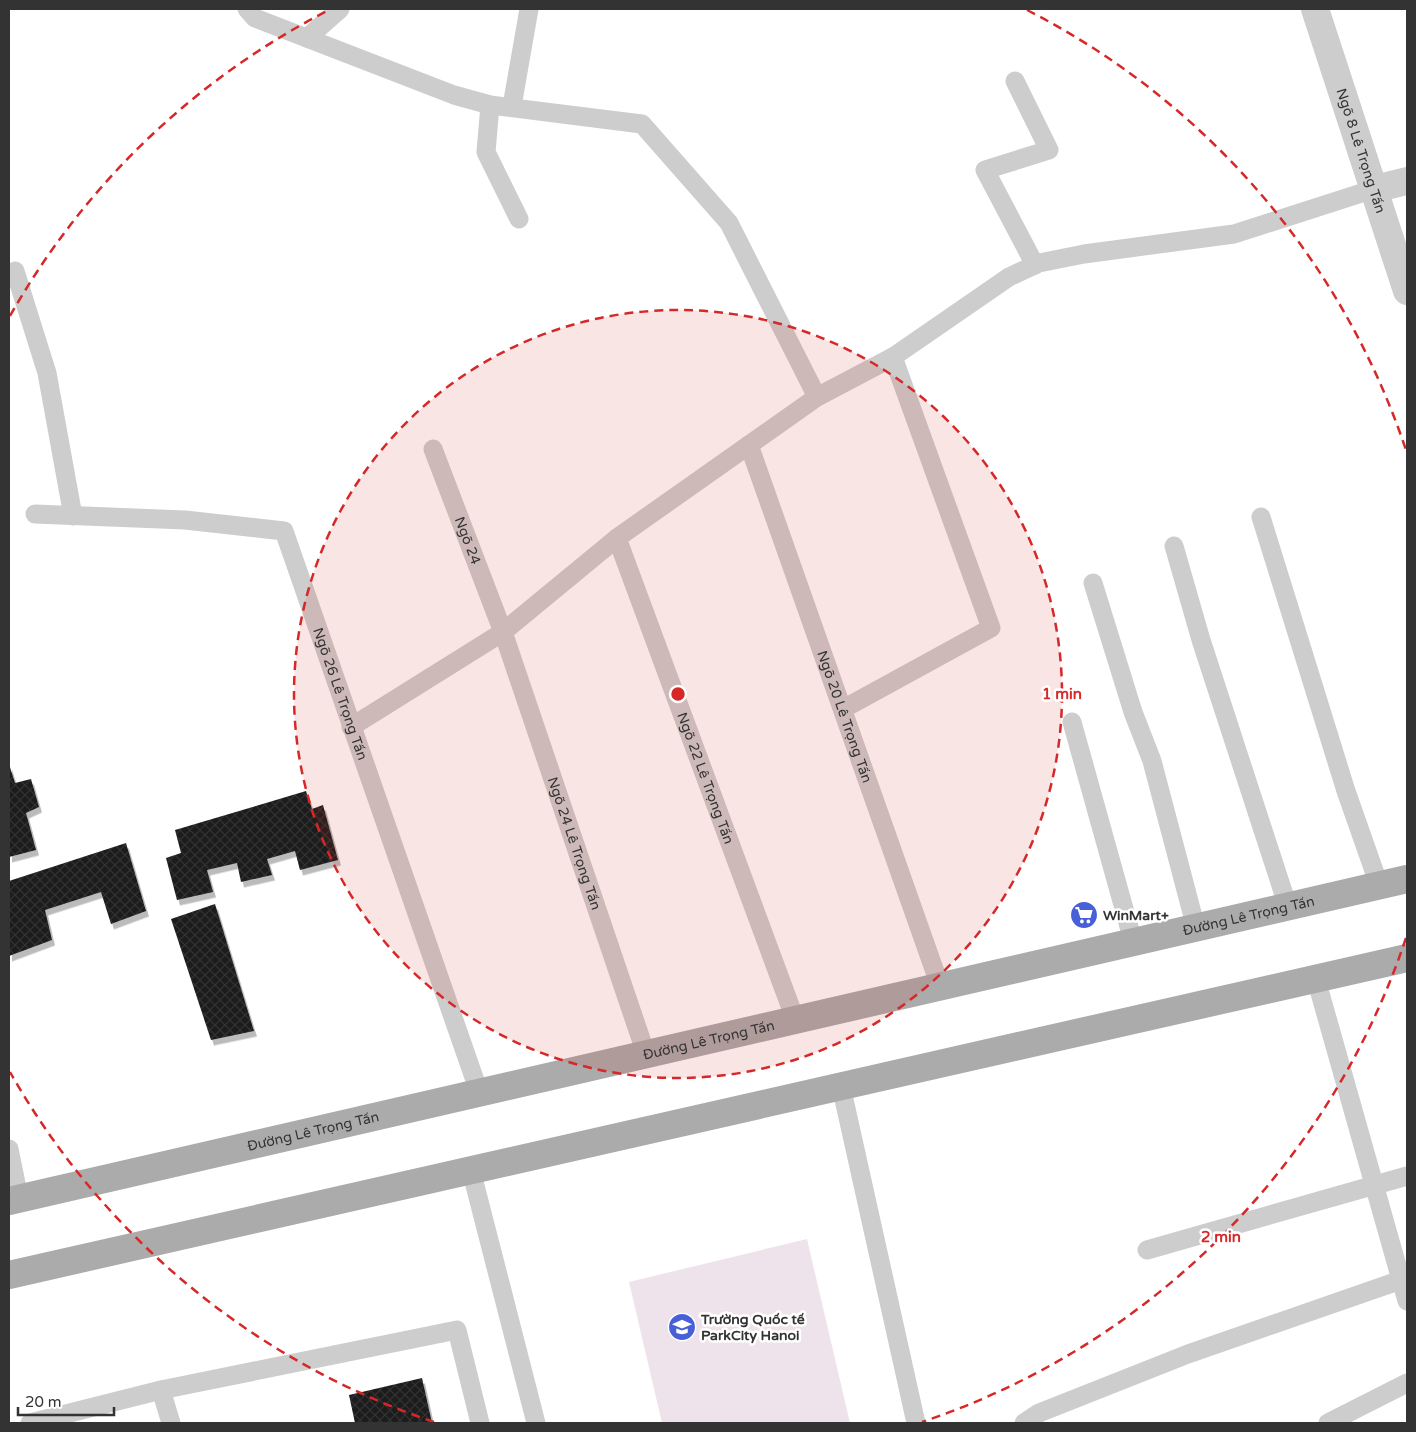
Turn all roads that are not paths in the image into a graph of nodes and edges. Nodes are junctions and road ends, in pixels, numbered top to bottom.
1 (247, 9) edge
2 (340, 9) edge
3 (529, 9) edge
4 (1315, 9) edge
5 (307, 38) junction
6 (1015, 81) dead end
7 (490, 105) junction
8 (512, 106) junction
9 (1407, 181) edge
10 (1374, 189) junction
11 (519, 220) dead end
12 (1035, 265) junction
13 (15, 271) dead end
14 (1407, 291) edge
15 (893, 358) junction
16 (817, 397) junction
17 (750, 445) junction
18 (433, 449) dead end
19 (35, 514) dead end
20 (73, 516) junction
21 (1261, 517) dead end
22 (617, 538) junction
23 (1174, 546) dead end
24 (1093, 583) dead end
25 (503, 632) junction
26 (843, 709) junction
27 (1072, 722) dead end
28 (352, 726) junction
29 (1407, 879) edge
30 (1379, 885) junction
31 (1288, 907) junction
32 (1196, 928) junction
33 (1133, 941) junction
34 (1407, 958) edge
35 (1316, 979) junction
36 (940, 986) junction
37 (795, 1019) junction
38 (646, 1054) junction
39 (841, 1086) junction
40 (479, 1092) junction
41 (9, 1149) edge
42 (471, 1170) junction
43 (1407, 1176) edge
44 (1374, 1185) junction
45 (14, 1199) edge
46 (1147, 1250) dead end
47 (9, 1275) edge
48 (1401, 1280) junction
49 (1407, 1301) edge
50 (1407, 1383) edge
51 (161, 1390) junction
52 (30, 1423) edge
53 (170, 1423) edge
54 (480, 1423) edge
55 (536, 1423) edge
56 (916, 1423) edge
57 (1024, 1423) edge
58 (1328, 1423) edge

1 - 5 lane
2 - 5 lane
3 - 8 lane
4 - 10 street, Ngõ 8 Lê Trọng Tấn
5 - 7 lane
6 - 12 lane
7 - 8 lane
7 - 11 lane
8 - 16 lane
9 - 10 street
10 - 12 lane
10 - 14 street, Ngõ 8 Lê Trọng Tấn
12 - 15 lane
13 - 20 lane
15 - 16 lane
15 - 26 lane
16 - 17 lane
17 - 22 lane
17 - 26 lane, Ngõ 20 Lê Trọng Tấn
18 - 25 lane, Ngõ 24
19 - 20 lane, Ngõ 26 Lê Trọng Tấn
20 - 28 lane, Ngõ 26 Lê Trọng Tấn
21 - 30 lane
22 - 25 lane
22 - 37 lane, Ngõ 22 Lê Trọng Tấn
23 - 31 lane
24 - 32 lane
25 - 28 lane
25 - 38 lane, Ngõ 24 Lê Trọng Tấn
26 - 36 lane, Ngõ 20 Lê Trọng Tấn
27 - 33 lane
28 - 40 lane, Ngõ 26 Lê Trọng Tấn
29 - 30 main road, Đường Lê Trọng Tấn
30 - 31 main road, Đường Lê Trọng Tấn
31 - 32 main road, Đường Lê Trọng Tấn
32 - 33 main road, Đường Lê Trọng Tấn
33 - 36 main road, Đường Lê Trọng Tấn
34 - 35 main road
35 - 39 main road
35 - 44 lane
36 - 37 main road, Đường Lê Trọng Tấn
37 - 38 main road, Đường Lê Trọng Tấn
38 - 40 main road, Đường Lê Trọng Tấn
39 - 42 main road
39 - 56 lane
40 - 45 main road, Đường Lê Trọng Tấn
41 - 45 lane
42 - 47 main road
42 - 55 lane
43 - 44 lane
44 - 46 lane
44 - 48 lane
48 - 49 lane
48 - 57 lane
50 - 58 lane
51 - 52 lane
51 - 53 lane
51 - 54 lane

